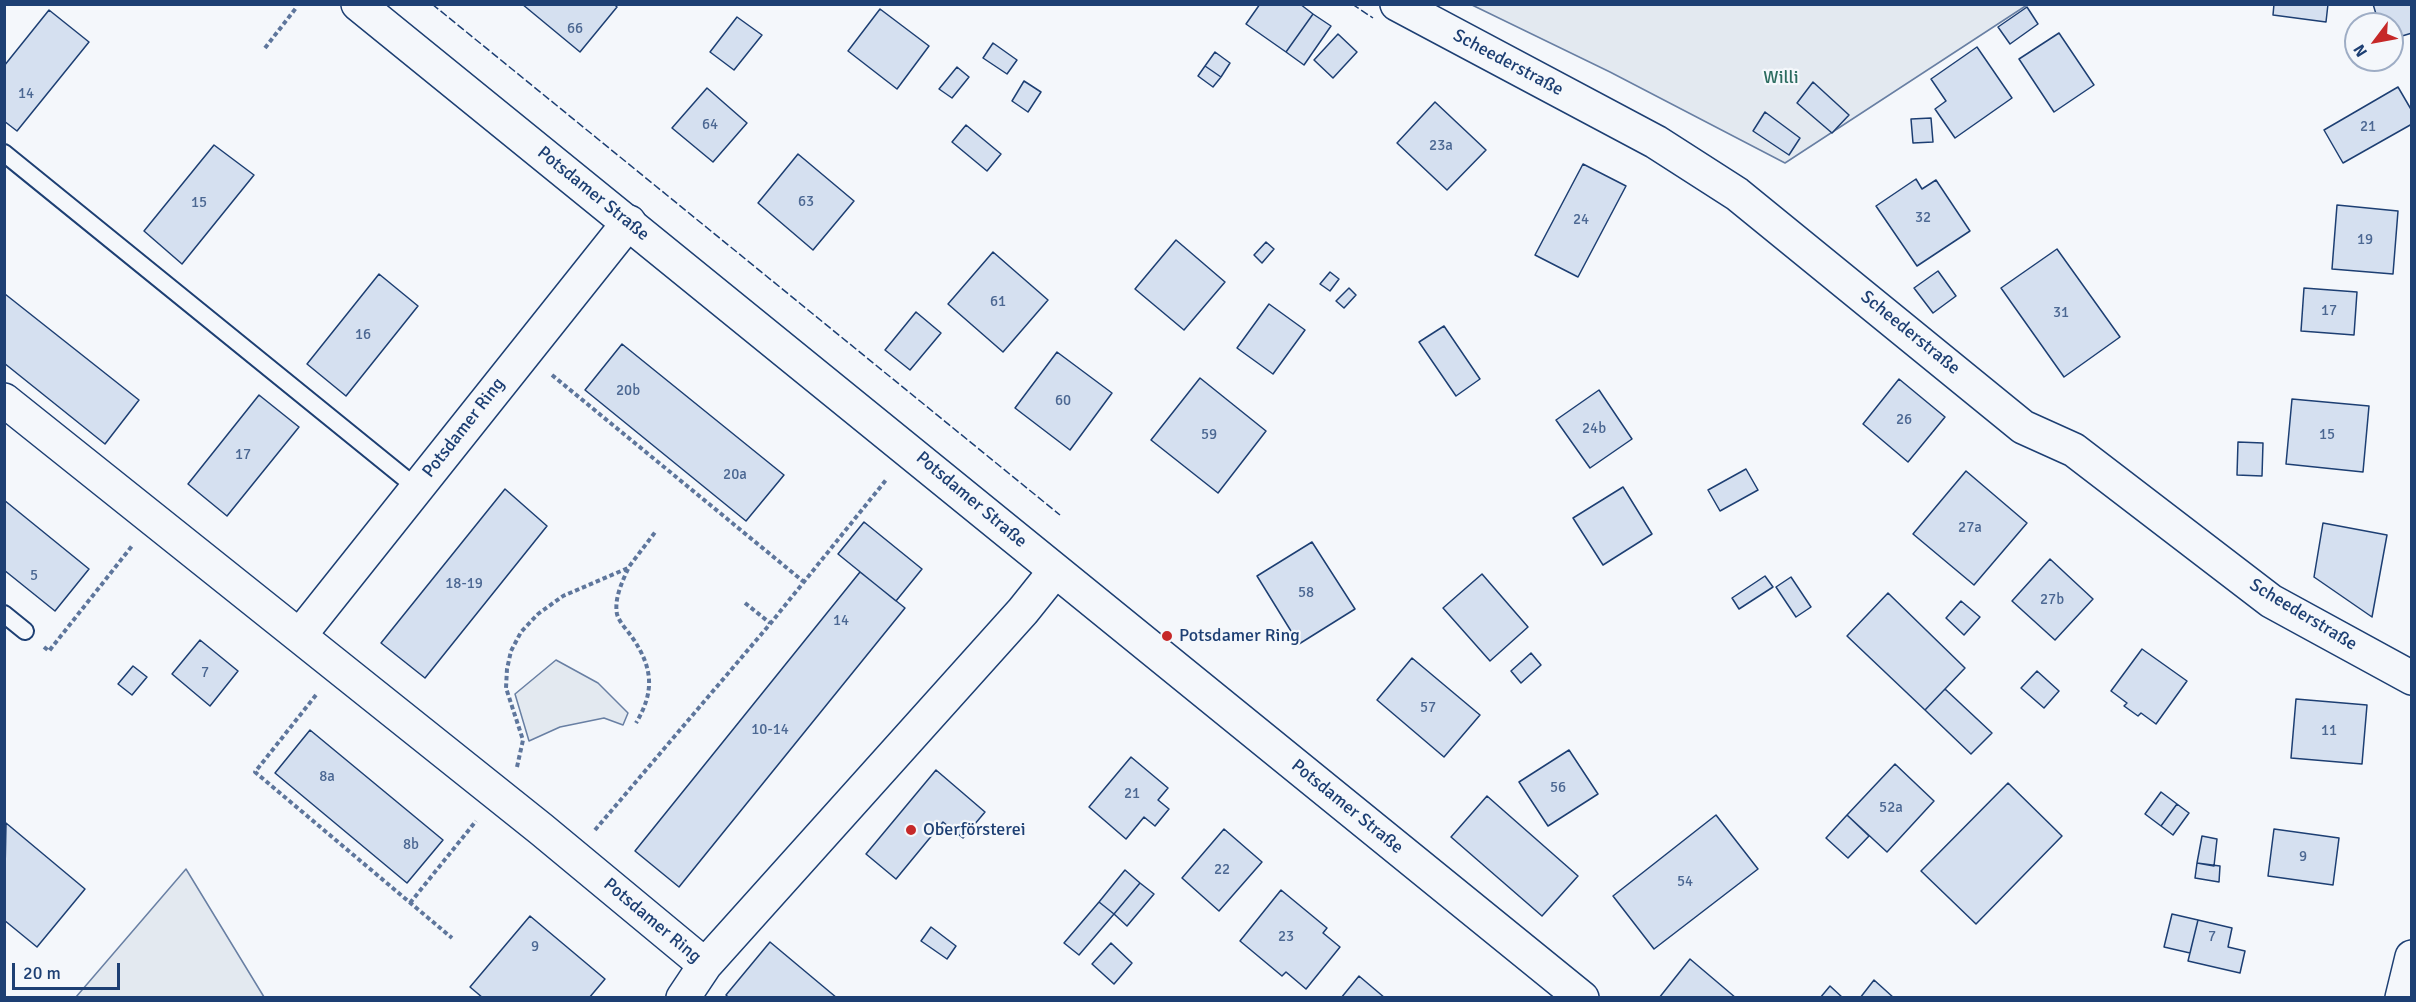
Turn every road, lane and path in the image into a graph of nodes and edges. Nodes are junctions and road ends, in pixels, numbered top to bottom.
1 (358, 4) edge
2 (1397, 4) edge
3 (296, 8) dead end
4 (265, 48) dead end
5 (4, 153) edge
6 (628, 222) junction
7 (524, 353) junction
8 (4, 400) edge
9 (886, 480) dead end
10 (417, 488) junction
11 (656, 531) dead end
12 (628, 568) junction
13 (1055, 571) junction
14 (110, 575) dead end
15 (804, 582) junction
16 (745, 603) dead end
17 (4, 614) edge
18 (770, 624) junction
19 (25, 631) joint
20 (300, 635) junction
21 (339, 667) junction
22 (2412, 678) edge
23 (636, 723) dead end
24 (498, 795) junction
25 (574, 856) junction
26 (410, 903) junction
27 (452, 938) dead end
28 (2412, 957) edge
29 (705, 965) junction
30 (683, 998) edge
31 (1582, 998) edge
32 (2402, 998) edge

1 - 6 street, Potsdamer Straße
2 - 22 street, Scheederstraße
3 - 4 path
5 - 10 lane
6 - 7 street, Potsdamer Ring
6 - 13 street, Potsdamer Straße
7 - 10 street, Potsdamer Ring
7 - 15 path
8 - 20 street, Potsdamer Ring
9 - 15 path
10 - 20 street, Potsdamer Ring
11 - 12 path
12 - 23 path
12 - 24 path
13 - 29 street, Potsdamer Ring
13 - 31 street, Potsdamer Straße
14 - 19 path
15 - 18 path
16 - 18 path
17 - 19 lane
18 - 25 path
20 - 21 street, Potsdamer Ring
21 - 24 street, Potsdamer Ring
21 - 26 path
24 - 25 street, Potsdamer Ring
24 - 26 path
25 - 29 street, Potsdamer Ring
26 - 27 path
28 - 32 street
29 - 30 street

